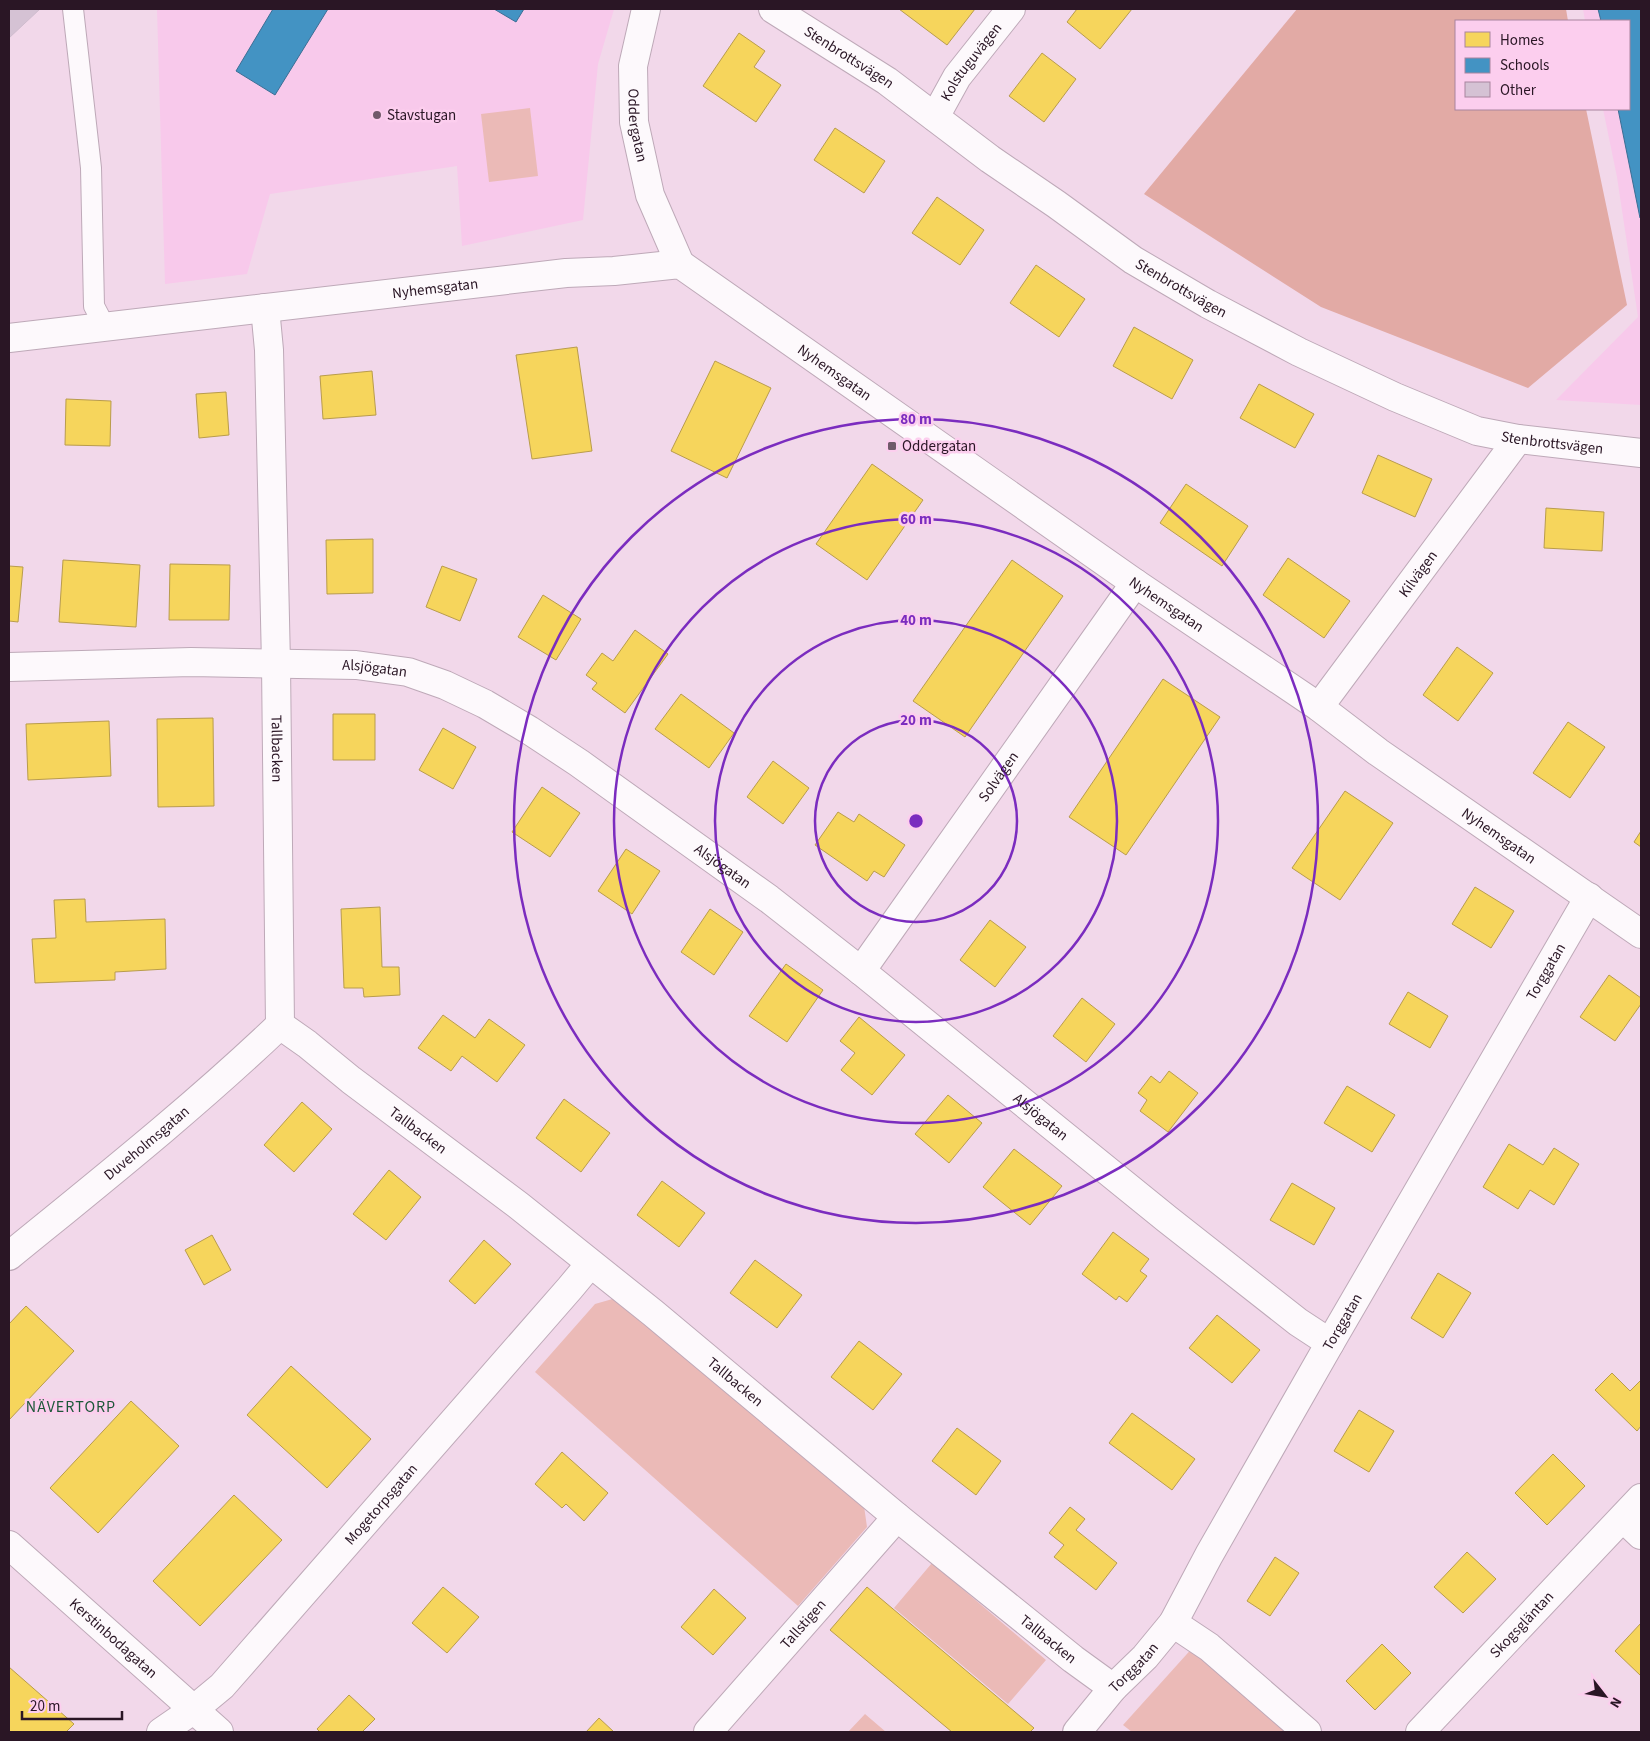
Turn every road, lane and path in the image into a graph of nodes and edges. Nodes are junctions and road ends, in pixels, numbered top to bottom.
1 (73, 9) edge
2 (646, 9) edge
3 (773, 9) edge
4 (1010, 9) edge
5 (935, 117) junction
6 (680, 264) junction
7 (265, 308) junction
8 (105, 327) junction
9 (9, 338) edge
10 (1518, 439) junction
11 (1641, 453) edge
12 (1135, 583) junction
13 (276, 664) junction
14 (9, 667) edge
15 (1319, 707) junction
16 (1589, 897) junction
17 (1641, 934) edge
18 (860, 971) junction
19 (280, 1025) junction
20 (9, 1256) edge
21 (590, 1264) junction
22 (1330, 1344) junction
23 (1641, 1498) edge
24 (897, 1517) junction
25 (1632, 1527) edge
26 (9, 1545) edge
27 (1173, 1623) junction
28 (1113, 1688) junction
29 (193, 1710) junction
30 (161, 1732) edge
31 (219, 1732) edge
32 (708, 1732) edge
33 (1077, 1732) edge
34 (1307, 1732) edge
35 (1420, 1732) edge

1 - 8 lane
2 - 6 street, Oddergatan
3 - 5 street, Stenbrottsvägen
4 - 5 street, Kolstuguvägen
5 - 10 street, Stenbrottsvägen
6 - 7 street, Nyhemsgatan
6 - 12 street, Nyhemsgatan
7 - 8 street, Nyhemsgatan
7 - 13 street, Tallbacken
8 - 9 street, Nyhemsgatan
10 - 11 street, Stenbrottsvägen
10 - 15 street, Kilvägen
12 - 15 street, Nyhemsgatan
12 - 18 street, Solvägen
13 - 14 street, Alsjögatan
13 - 18 street, Alsjögatan
13 - 19 street, Tallbacken
15 - 16 street, Nyhemsgatan
16 - 17 street, Nyhemsgatan
16 - 22 street, Torggatan
18 - 22 street, Alsjögatan
19 - 20 street, Duveholmsgatan
19 - 21 street, Tallbacken
21 - 24 street, Tallbacken
21 - 29 street, Mogetorpsgatan
22 - 27 street, Torggatan
23 - 25 street, Skogsgläntan
24 - 28 street, Tallbacken
24 - 32 street, Tallstigen
25 - 35 street, Skogsgläntan
26 - 29 street, Kerstinbodagatan
27 - 28 street, Torggatan
27 - 34 street
28 - 33 street, Torggatan
29 - 30 street, Mogetorpsgatan
29 - 31 street, Kerstinbodagatan

